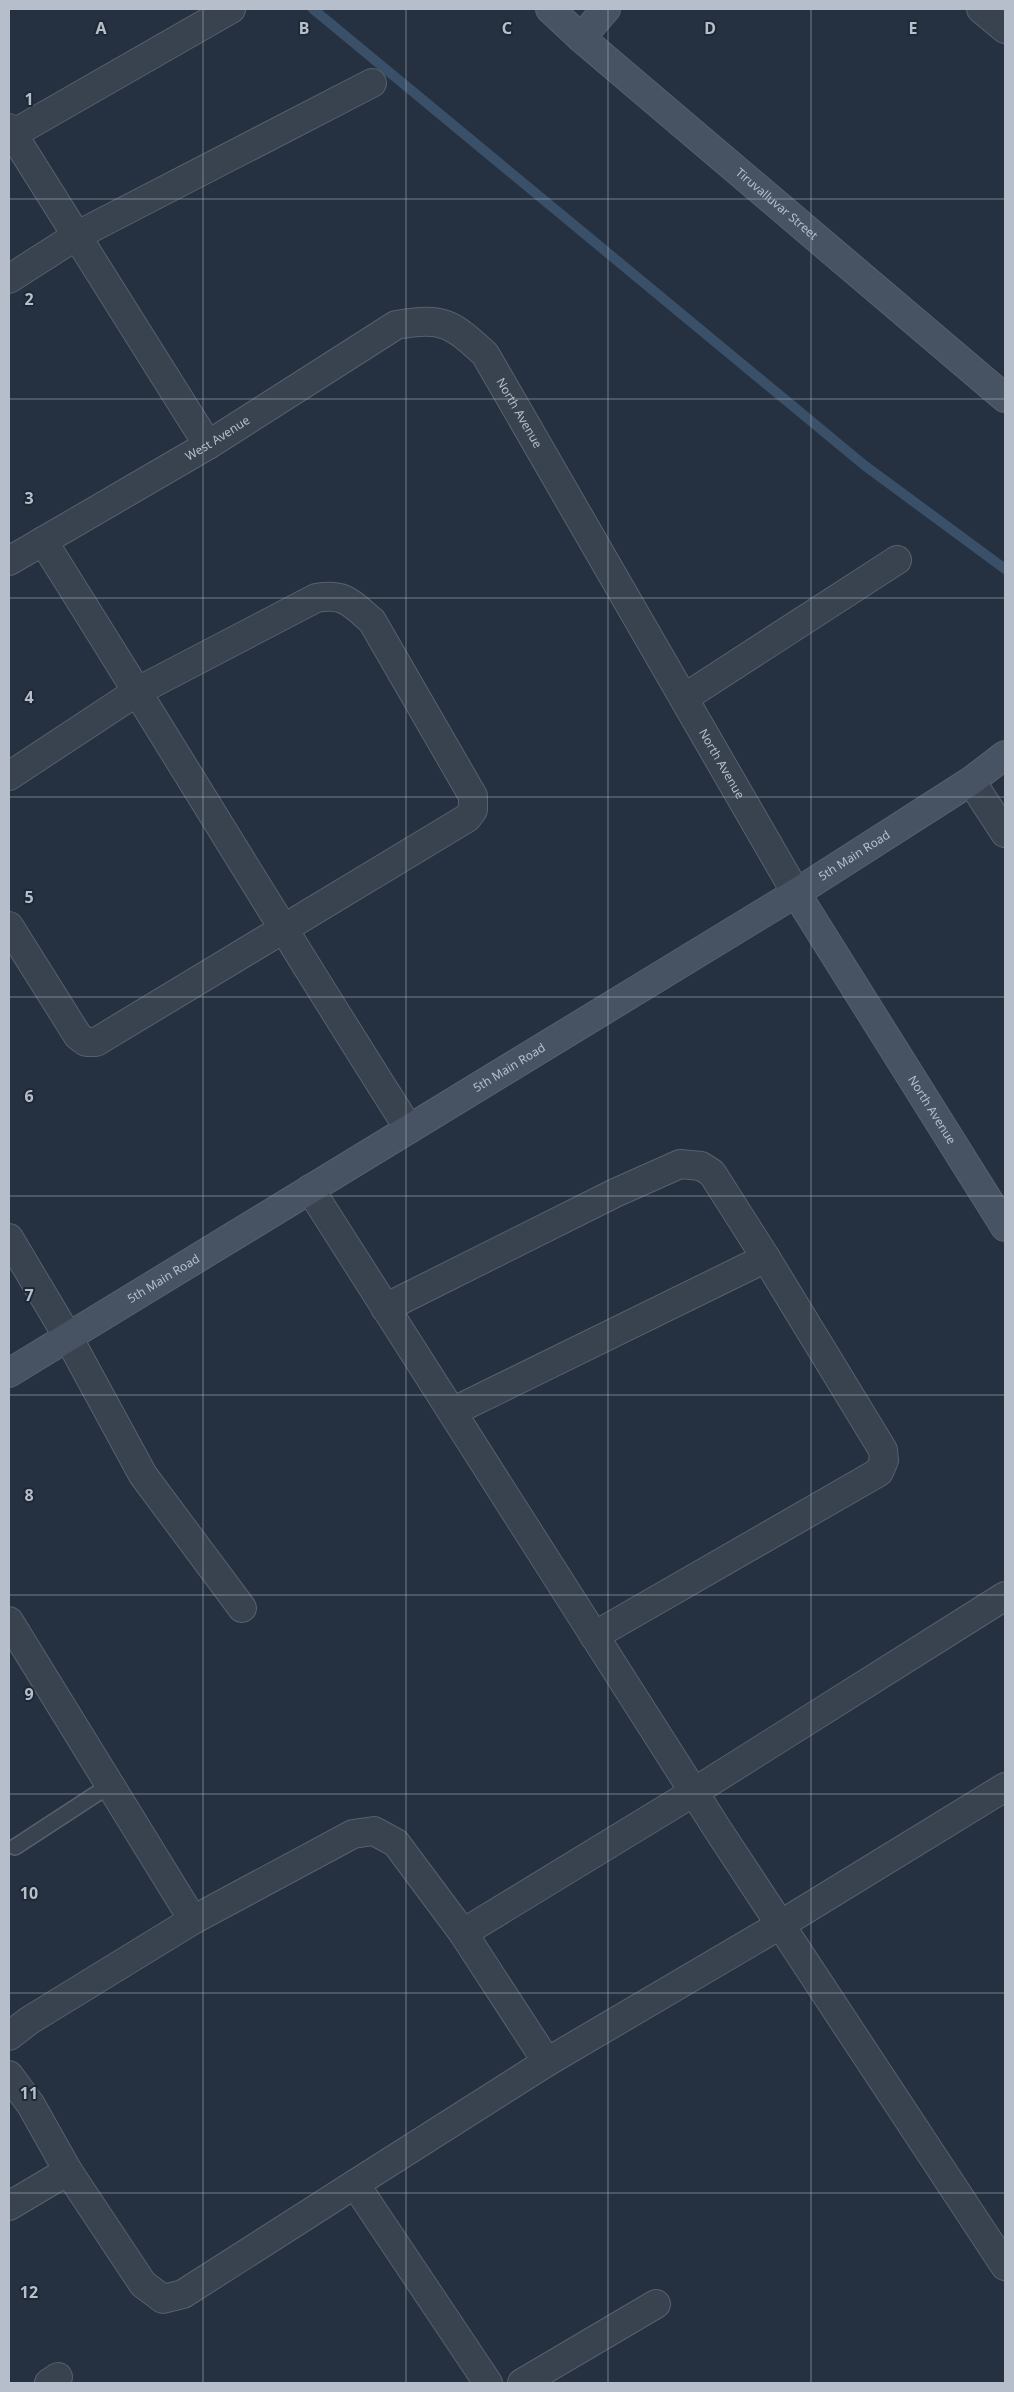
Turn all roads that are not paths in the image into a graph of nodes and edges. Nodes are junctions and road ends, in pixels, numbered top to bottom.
1 (231, 9) edge
2 (550, 9) edge
3 (606, 9) edge
4 (981, 9) edge
5 (1005, 29) edge
6 (581, 38) junction
7 (372, 83) dead end
8 (11, 131) edge
9 (76, 236) junction
10 (9, 279) edge
11 (427, 320) joint
12 (1005, 398) edge
13 (208, 444) junction
14 (43, 541) junction
15 (896, 560) dead end
16 (9, 561) edge
17 (138, 691) junction
18 (684, 698) junction
19 (1005, 755) edge
20 (9, 776) edge
21 (971, 781) junction
22 (1005, 833) edge
23 (796, 892) junction
24 (9, 926) edge
25 (281, 928) junction
26 (409, 1129) junction
27 (310, 1189) junction
28 (1005, 1227) edge
29 (9, 1238) edge
30 (766, 1258) junction
31 (385, 1308) junction
32 (68, 1337) junction
33 (9, 1374) edge
34 (452, 1412) junction
35 (1005, 1596) edge
36 (242, 1608) dead end
37 (9, 1621) edge
38 (594, 1636) junction
39 (110, 1785) junction
40 (1005, 1787) edge
41 (694, 1792) junction
42 (15, 1847) dead end
43 (193, 1920) junction
44 (780, 1925) junction
45 (463, 1933) junction
46 (9, 2036) edge
47 (547, 2062) junction
48 (9, 2075) edge
49 (68, 2171) junction
50 (356, 2184) junction
51 (9, 2206) edge
52 (998, 2238) edge
53 (1005, 2266) edge
54 (656, 2304) dead end
55 (488, 2383) edge
56 (522, 2383) edge

1 - 8 street
2 - 6 street, Tiruvalluvar Street
3 - 6 street
4 - 5 street
6 - 12 street, Tiruvalluvar Street
7 - 9 street
8 - 9 street
9 - 10 street
9 - 13 street
11 - 13 street, West Avenue
11 - 18 street, North Avenue
13 - 14 street, West Avenue
14 - 16 street, West Avenue
14 - 17 street
15 - 18 street
17 - 20 street
17 - 25 street
17 - 25 street
18 - 23 street, North Avenue
19 - 21 street, 5th Main Road
21 - 22 street
21 - 23 street, 5th Main Road
23 - 26 street, 5th Main Road
23 - 28 street, North Avenue
24 - 25 street
25 - 26 street
26 - 27 street, 5th Main Road
27 - 31 street
27 - 32 street, 5th Main Road
29 - 32 street
30 - 31 street
30 - 34 street
30 - 38 street
31 - 34 street
32 - 33 street, 5th Main Road
32 - 36 street
34 - 38 street
35 - 41 street
37 - 39 street
38 - 41 street
39 - 42 lane
39 - 43 street
40 - 44 street
41 - 44 street
41 - 45 street
43 - 45 street
43 - 46 street
44 - 47 street
44 - 52 street
45 - 47 street
47 - 50 street
48 - 49 street
49 - 50 street
49 - 51 street
50 - 55 street
52 - 53 street
54 - 56 street

